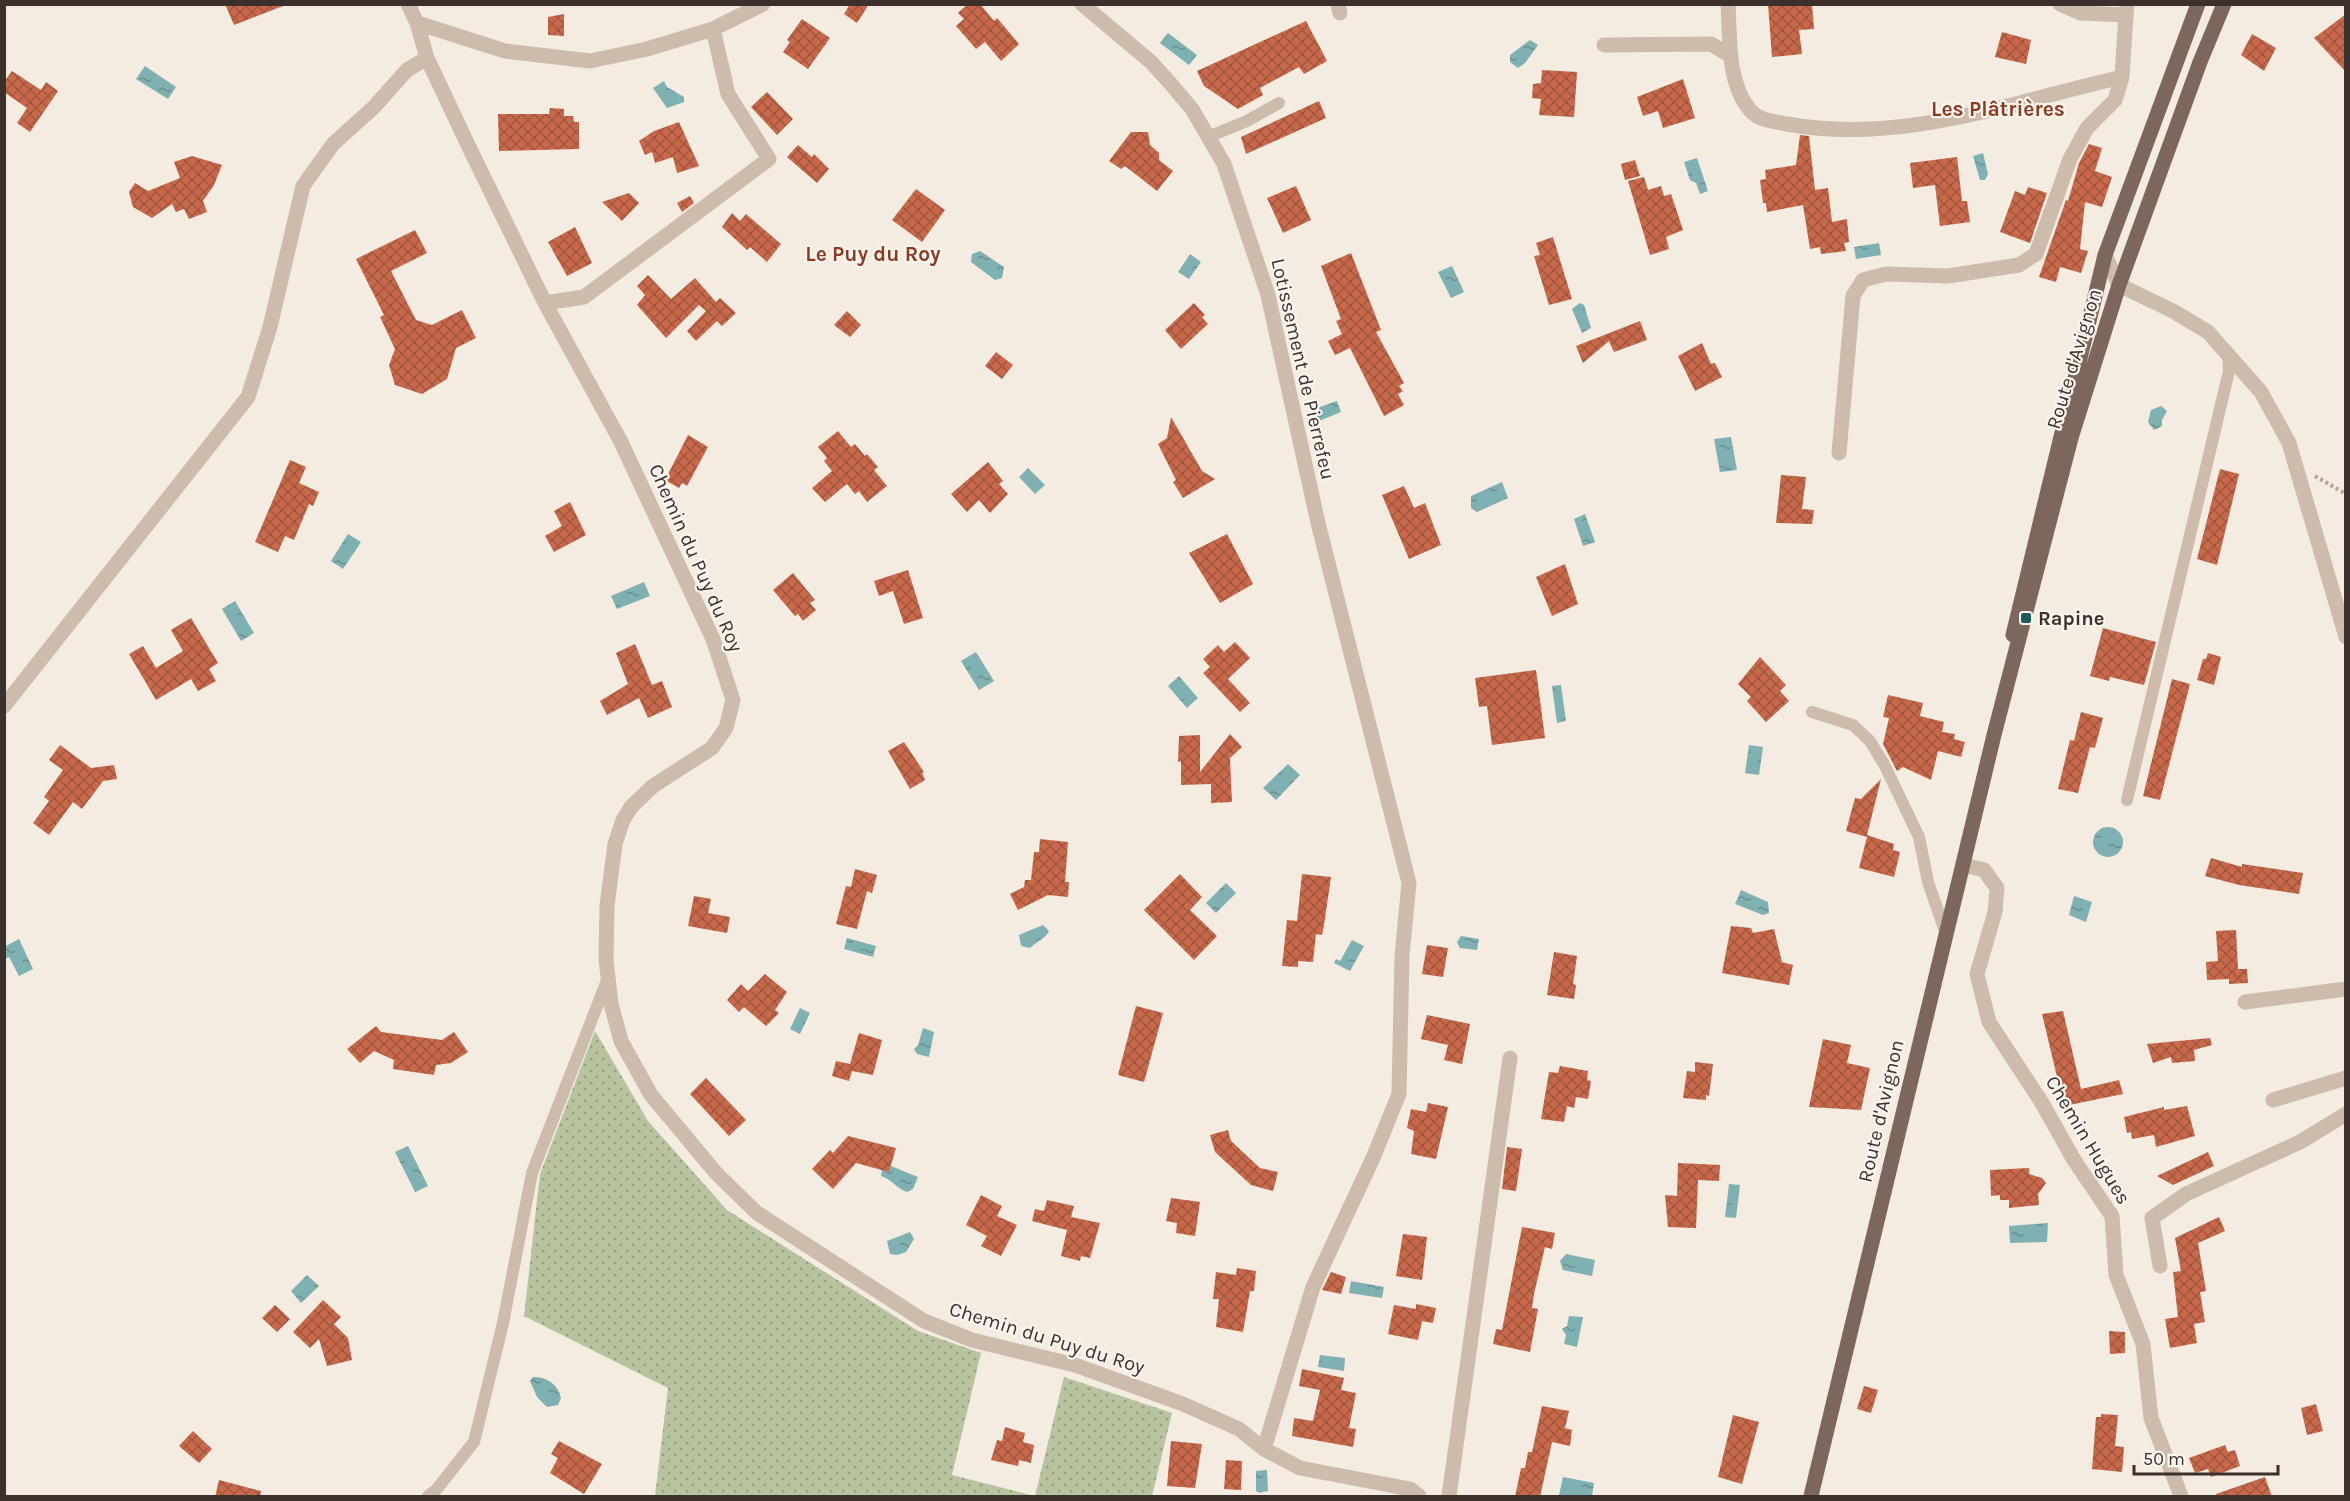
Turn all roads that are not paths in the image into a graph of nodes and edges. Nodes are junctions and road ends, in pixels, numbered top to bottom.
1 (408, 4) edge
2 (763, 4) edge
3 (1082, 4) edge
4 (1728, 4) edge
5 (2060, 4) edge
6 (2193, 4) edge
7 (2198, 4) edge
8 (2224, 4) edge
9 (2090, 9) edge
10 (2126, 10) edge
11 (417, 23) junction
12 (713, 29) junction
13 (2186, 30) junction
14 (1604, 45) dead end
15 (1731, 56) junction
16 (427, 58) junction
17 (2122, 77) junction
18 (1279, 103) dead end
19 (1208, 137) junction
20 (2105, 255) junction
21 (2119, 285) junction
22 (544, 303) junction
23 (2228, 353) junction
24 (1839, 453) dead end
25 (2346, 637) edge
26 (4, 706) edge
27 (1812, 712) dead end
28 (1994, 735) junction
29 (2127, 800) dead end
30 (1964, 865) junction
31 (1946, 934) junction
32 (608, 976) junction
33 (2346, 989) edge
34 (2245, 1002) dead end
35 (1510, 1058) dead end
36 (2346, 1078) edge
37 (2273, 1100) dead end
38 (2346, 1114) edge
39 (2160, 1266) dead end
40 (1264, 1449) junction
41 (428, 1497) edge
42 (1419, 1497) edge
43 (1449, 1497) edge
44 (1811, 1497) edge
45 (2181, 1497) edge

1 - 11 street, Chemin du Puy du Roy
2 - 12 street
3 - 19 street, Lotissement de Pierrefeu
4 - 15 street
5 - 9 street
6 - 13 main road
7 - 13 main road, Route d'Avignon
8 - 21 main road, Route d'Avignon
9 - 10 street
10 - 17 street
11 - 12 street
11 - 16 street, Chemin du Puy du Roy
12 - 22 street
13 - 20 main road, Route d'Avignon
14 - 15 street
15 - 17 street
16 - 22 street, Chemin du Puy du Roy
16 - 26 street
17 - 24 street
18 - 19 lane
19 - 40 street, Lotissement de Pierrefeu
20 - 21 street
20 - 28 main road, Route d'Avignon
21 - 23 street
21 - 28 main road, Route d'Avignon
22 - 32 street, Chemin du Puy du Roy
23 - 25 street
23 - 29 lane
27 - 31 lane
28 - 30 main road, Route d'Avignon
30 - 31 main road, Route d'Avignon
30 - 45 street, Chemin Hugues
31 - 44 main road, Route d'Avignon
32 - 40 street, Chemin du Puy du Roy
32 - 41 lane
33 - 34 street
35 - 43 street
36 - 37 street
38 - 39 street
40 - 42 street, Chemin du Puy du Roy

